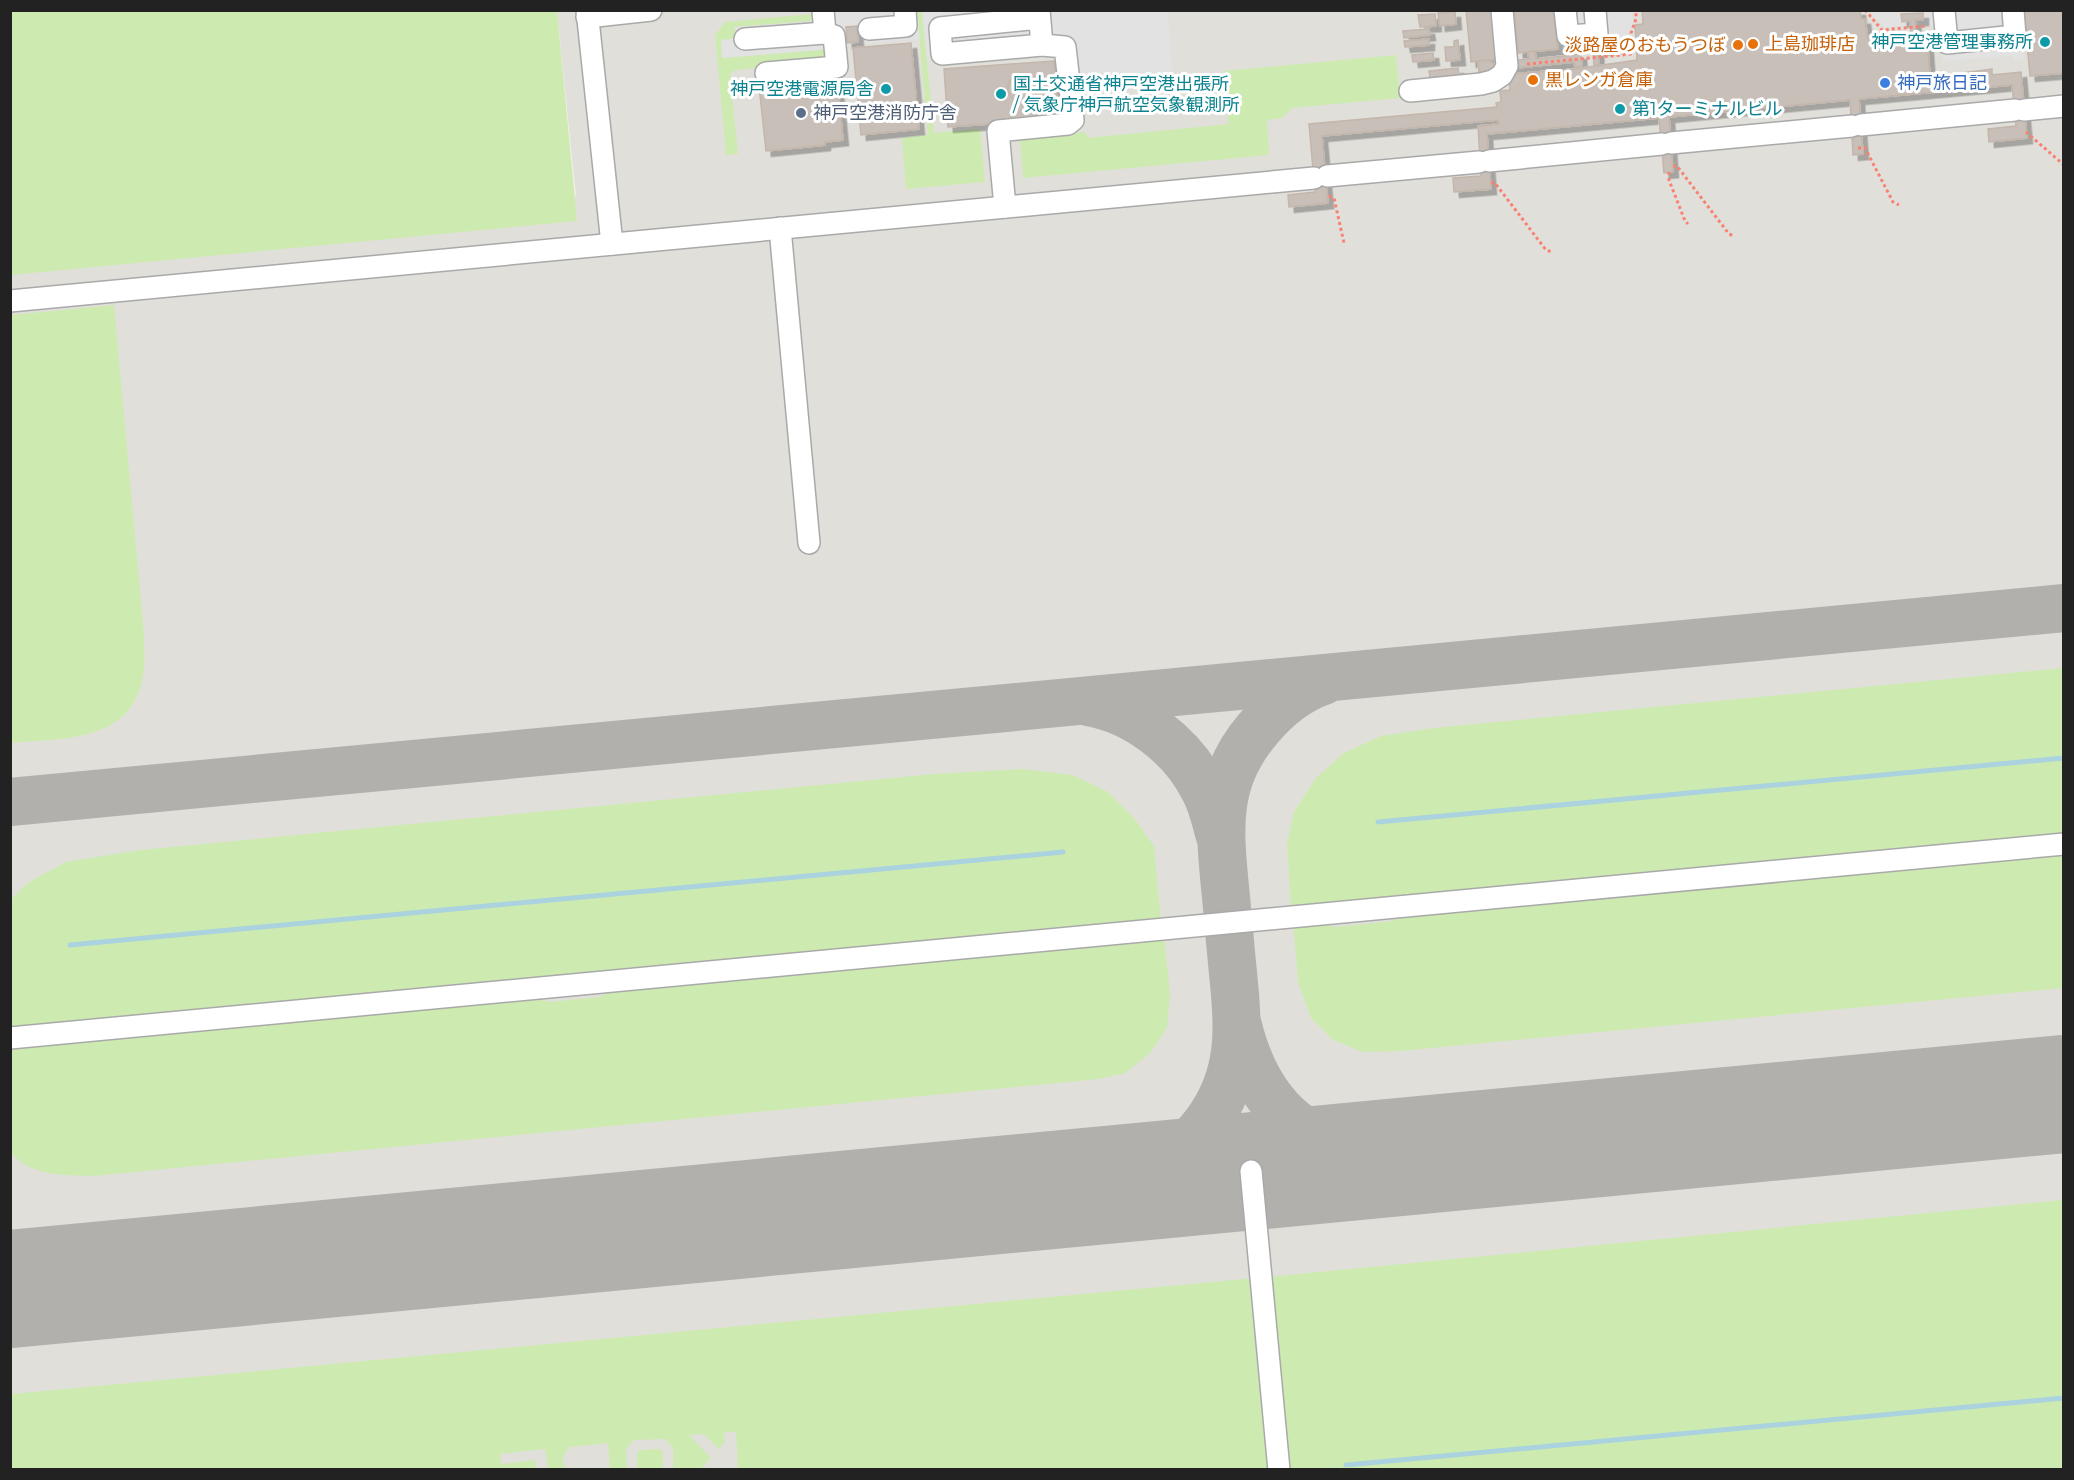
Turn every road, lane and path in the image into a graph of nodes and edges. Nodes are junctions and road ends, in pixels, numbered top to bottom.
1 (651, 10) edge
2 (823, 10) edge
3 (905, 10) edge
4 (1502, 10) edge
5 (1565, 10) edge
6 (1595, 10) edge
7 (1865, 10) edge
8 (2013, 10) edge
9 (587, 14) edge
10 (1039, 14) edge
11 (1940, 18) edge
12 (869, 29) dead end
13 (825, 33) junction
14 (745, 39) dead end
15 (1042, 45) junction
16 (765, 74) dead end
17 (1410, 91) dead end
18 (2064, 106) edge
19 (2026, 132) dead end
20 (1858, 148) dead end
21 (2064, 165) edge
22 (1673, 166) dead end
23 (1669, 172) dead end
24 (1323, 183) junction
25 (1491, 183) dead end
26 (1899, 205) dead end
27 (1005, 207) junction
28 (1688, 224) dead end
29 (780, 228) junction
30 (1734, 236) dead end
31 (1344, 243) dead end
32 (612, 244) junction
33 (1552, 252) dead end
34 (10, 301) edge
35 (809, 543) dead end
36 (2064, 843) edge
37 (10, 1038) edge
38 (1251, 1172) dead end
39 (1279, 1470) edge

1 - 9 lane
2 - 13 lane
3 - 12 lane
4 - 17 lane
5 - 6 lane
7 - 11 path
8 - 11 lane
9 - 32 lane
10 - 15 lane
10 - 15 lane
13 - 14 lane
13 - 16 lane
15 - 27 lane
18 - 24 lane
19 - 21 path
20 - 26 path
22 - 30 path
23 - 28 path
24 - 27 lane
24 - 31 path
25 - 33 path
27 - 29 lane
29 - 32 lane
29 - 35 lane
32 - 34 lane
36 - 37 lane
38 - 39 lane

